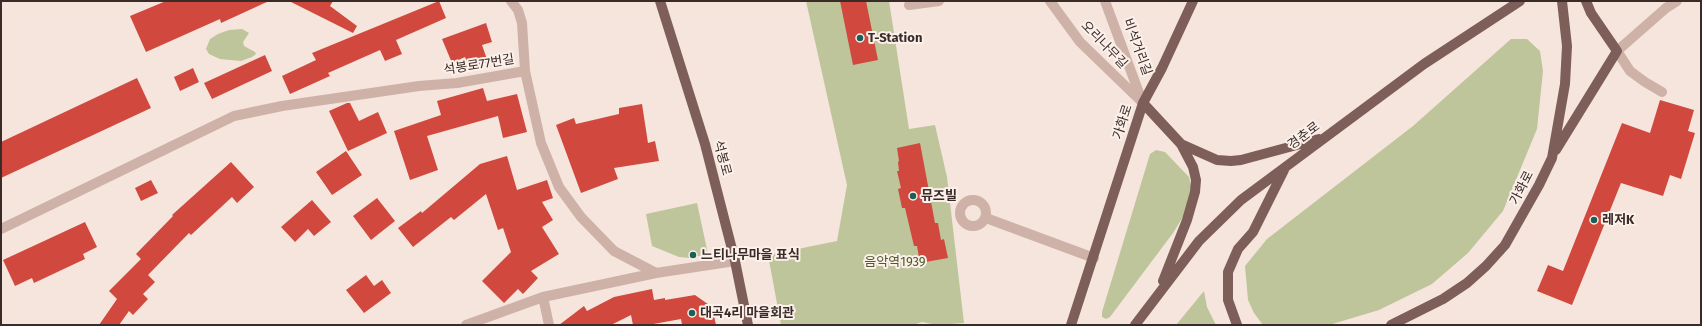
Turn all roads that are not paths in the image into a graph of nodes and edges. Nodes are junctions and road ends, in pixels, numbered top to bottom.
1 (512, 1) edge
2 (660, 1) edge
3 (939, 1) edge
4 (1050, 1) edge
5 (1105, 1) edge
6 (1192, 1) edge
7 (1520, 1) edge
8 (1562, 1) edge
9 (1586, 1) edge
10 (1677, 1) edge
11 (909, 5) dead end
12 (1617, 51) junction
13 (525, 71) junction
14 (1662, 92) dead end
15 (1143, 103) junction
16 (1323, 138) junction
17 (1181, 144) junction
18 (1552, 158) junction
19 (1285, 167) junction
20 (986, 218) dead end
21 (1, 229) edge
22 (1094, 258) junction
23 (735, 261) junction
24 (656, 274) junction
25 (1158, 292) junction
26 (543, 297) junction
27 (466, 325) edge
28 (549, 325) edge
29 (748, 325) edge
30 (1071, 325) edge
31 (1135, 325) edge
32 (1237, 325) edge
33 (1391, 325) edge

1 - 13 street
2 - 23 main road, 석봉로
3 - 11 street
4 - 15 street, 오리나무길
5 - 15 street, 비석거리길
6 - 15 main road, 가화로
7 - 16 main road, 경춘로
8 - 18 main road, 가화로
9 - 12 main road
10 - 12 street
12 - 14 street
12 - 18 main road
13 - 21 street, 석봉로77번길
13 - 24 street, 석봉로77번길
15 - 17 main road
15 - 22 main road, 가화로
16 - 17 main road
16 - 19 main road, 경춘로
17 - 25 main road
18 - 33 main road, 가화로
19 - 25 main road, 경춘로
19 - 32 main road
20 - 22 street
22 - 30 main road, 가화로
23 - 24 street
23 - 29 main road, 석봉로
24 - 26 street
25 - 31 main road, 경춘로
26 - 27 street
26 - 28 street

